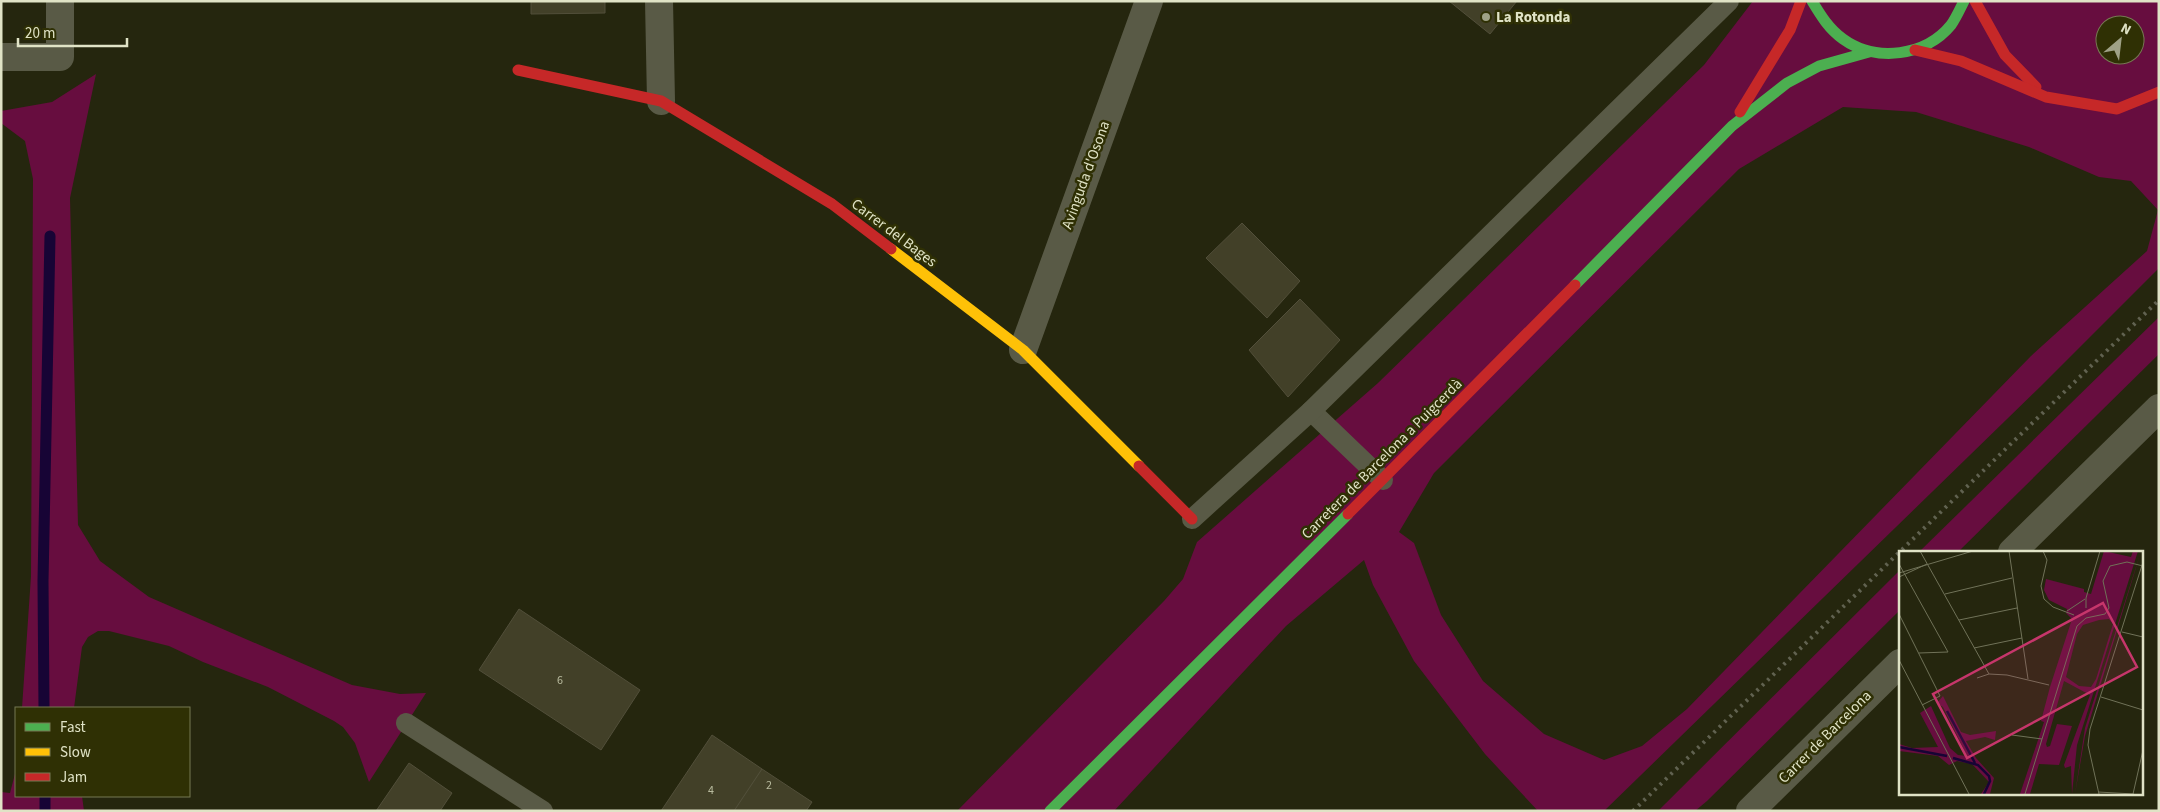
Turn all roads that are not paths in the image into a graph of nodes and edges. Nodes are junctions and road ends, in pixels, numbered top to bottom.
1 (60, 1) edge
2 (659, 1) edge
3 (1149, 1) edge
4 (1729, 1) edge
5 (1801, 1) edge
6 (1812, 1) edge
7 (1964, 1) edge
8 (1976, 1) edge
9 (1915, 50) junction
10 (1869, 52) junction
11 (1, 57) edge
12 (518, 70) dead end
13 (2159, 92) edge
14 (2046, 97) junction
15 (661, 101) junction
16 (1732, 126) junction
17 (1023, 350) junction
18 (2159, 408) edge
19 (1311, 411) junction
20 (1383, 480) junction
21 (1192, 518) joint
22 (2013, 551) edge
23 (1899, 664) edge
24 (406, 724) dead end
25 (543, 811) edge
26 (1050, 811) edge
27 (1750, 811) edge

1 - 11 street
2 - 15 street
3 - 17 street, Avinguda d'Osona
4 - 19 lane
5 - 16 street, Carretera de Barcelona a Puigcerdà
6 - 10 street
7 - 9 street
8 - 14 street
9 - 10 street
9 - 14 street
10 - 16 street, Carretera de Barcelona a Puigcerdà
12 - 15 street, Carrer del Bages
13 - 14 street
15 - 17 street, Carrer del Bages
16 - 20 street, Carretera de Barcelona a Puigcerdà
17 - 21 street, Carrer del Bages
18 - 22 street
19 - 20 lane
19 - 21 lane
20 - 26 street, Carretera de Barcelona a Puigcerdà
23 - 27 street, Carrer de Barcelona
24 - 25 lane

